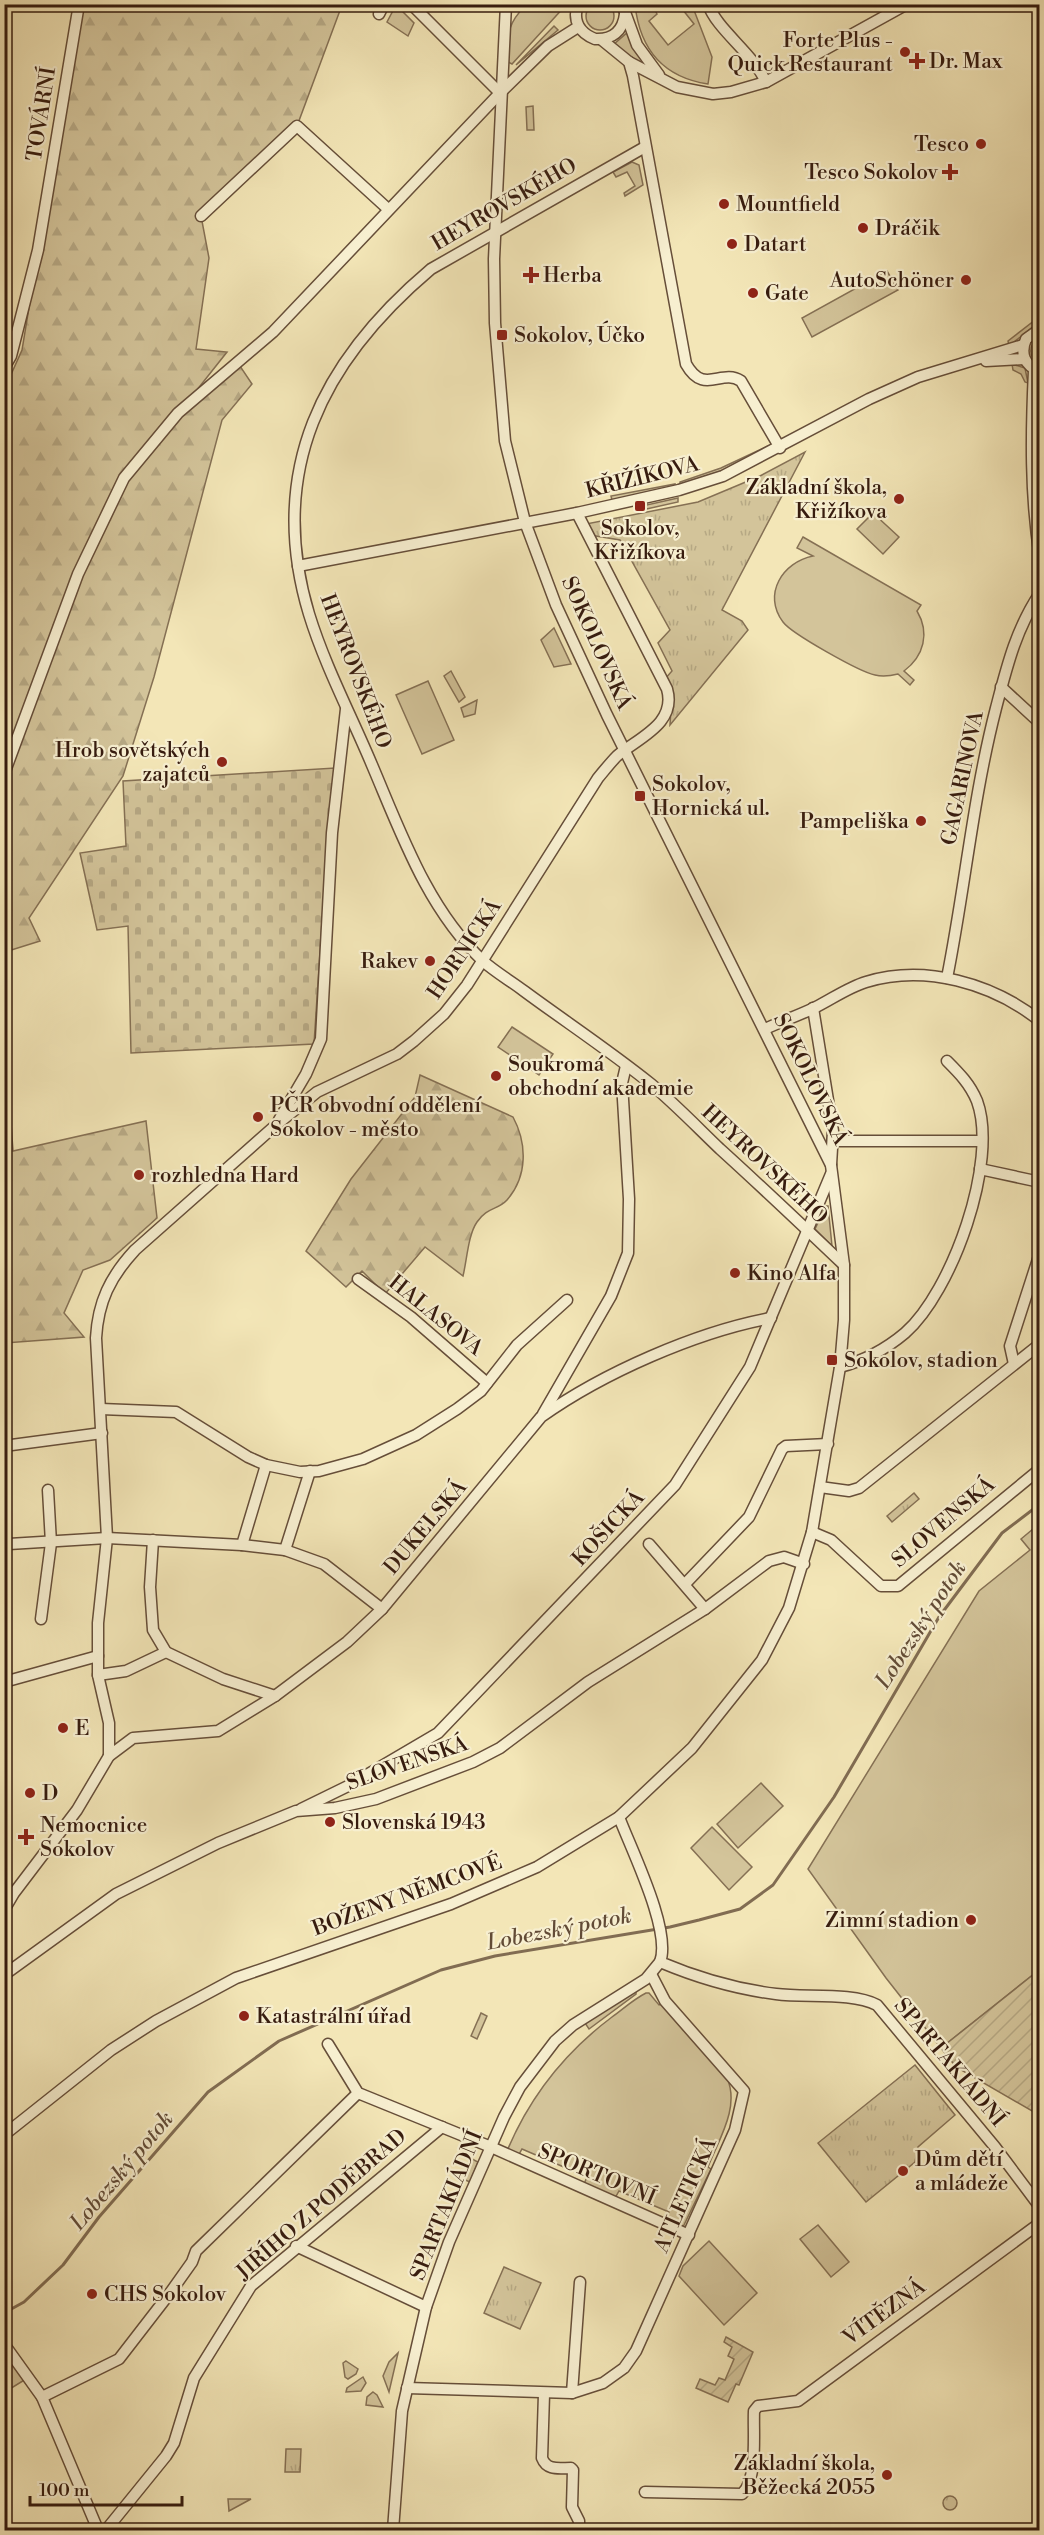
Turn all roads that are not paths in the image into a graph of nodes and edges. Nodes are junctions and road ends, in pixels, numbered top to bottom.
1 (79, 4) edge
2 (411, 4) edge
3 (506, 4) edge
4 (578, 4) edge
5 (708, 4) edge
6 (907, 4) edge
7 (624, 9) edge
8 (578, 27) junction
9 (602, 40) junction
10 (629, 62) junction
11 (663, 81) junction
12 (766, 82) junction
13 (500, 93) junction
14 (645, 147) junction
15 (388, 209) junction
16 (201, 216) dead end
17 (495, 233) junction
18 (1040, 329) edge
19 (1023, 345) junction
20 (1024, 359) junction
21 (974, 361) junction
22 (4, 368) edge
23 (1037, 370) edge
24 (1040, 397) edge
25 (1031, 426) junction
26 (780, 448) junction
27 (1036, 472) edge
28 (577, 513) junction
29 (525, 522) junction
30 (1040, 558) edge
31 (298, 566) junction
32 (1040, 593) edge
33 (1001, 687) junction
34 (346, 706) junction
35 (1040, 723) edge
36 (626, 751) junction
37 (4, 774) edge
38 (483, 961) junction
39 (947, 978) junction
40 (813, 1008) junction
41 (1040, 1021) edge
42 (765, 1029) junction
43 (947, 1061) dead end
44 (626, 1066) junction
45 (276, 1125) junction
46 (833, 1141) junction
47 (981, 1141) junction
48 (980, 1168) junction
49 (832, 1169) junction
50 (1040, 1182) edge
51 (807, 1229) junction
52 (1040, 1254) edge
53 (844, 1265) junction
54 (358, 1279) dead end
55 (567, 1300) dead end
56 (771, 1318) junction
57 (1040, 1344) edge
58 (1014, 1364) junction
59 (840, 1367) junction
60 (487, 1383) junction
61 (101, 1409) junction
62 (541, 1417) junction
63 (102, 1433) junction
64 (828, 1444) junction
65 (4, 1446) edge
66 (266, 1465) junction
67 (1040, 1468) edge
68 (310, 1472) junction
69 (820, 1487) junction
70 (48, 1490) dead end
71 (812, 1532) junction
72 (107, 1538) junction
73 (153, 1540) junction
74 (51, 1543) junction
75 (9, 1544) dead end
76 (649, 1544) dead end
77 (242, 1545) junction
78 (285, 1550) junction
79 (804, 1563) junction
80 (685, 1584) junction
81 (382, 1609) junction
82 (705, 1609) junction
83 (41, 1619) dead end
84 (166, 1652) junction
85 (98, 1656) junction
86 (98, 1675) junction
87 (4, 1682) edge
88 (275, 1696) junction
89 (109, 1756) junction
90 (296, 1811) junction
91 (619, 1817) junction
92 (4, 1910) edge
93 (660, 1962) junction
94 (651, 1974) junction
95 (4, 1975) edge
96 (328, 2044) dead end
97 (358, 2093) junction
98 (442, 2127) junction
99 (4, 2135) edge
100 (490, 2147) junction
101 (1040, 2208) edge
102 (1040, 2223) edge
103 (689, 2235) junction
104 (296, 2246) junction
105 (580, 2282) dead end
106 (426, 2307) junction
107 (4, 2344) edge
108 (407, 2388) junction
109 (572, 2393) junction
110 (543, 2394) junction
111 (42, 2397) junction
112 (645, 2492) dead end
113 (1040, 2525) edge
114 (98, 2530) edge
115 (106, 2530) edge
116 (393, 2530) edge
117 (579, 2530) edge
118 (1038, 2530) edge

1 - 22 street, TOVÁRNÍ
2 - 13 street
3 - 13 street, SOKOLOVSKÁ
4 - 8 street
5 - 12 street
6 - 12 street
7 - 9 street
7 - 11 street
8 - 9 street
8 - 13 street
9 - 10 street
10 - 11 street
10 - 14 street
11 - 12 street
13 - 15 street
13 - 17 street, SOKOLOVSKÁ
14 - 17 street, HEYROVSKÉHO
14 - 26 street
15 - 16 street
15 - 37 street
17 - 29 street, SOKOLOVSKÁ
17 - 31 street, HEYROVSKÉHO
18 - 19 street
19 - 20 street
19 - 21 street, KŘIŽÍKOVA
20 - 21 street, KŘIŽÍKOVA
20 - 23 street
21 - 26 street, KŘIŽÍKOVA
23 - 25 street
24 - 25 street
25 - 27 street
26 - 28 street, KŘIŽÍKOVA
27 - 30 street
28 - 29 street, KŘIŽÍKOVA
28 - 36 street, HORNICKÁ
29 - 31 street, KŘIŽÍKOVA
29 - 36 street, SOKOLOVSKÁ
31 - 34 street, HEYROVSKÉHO
32 - 33 street, GAGARINOVA
33 - 35 street
33 - 39 street, GAGARINOVA
34 - 38 street, HEYROVSKÉHO
34 - 45 street
36 - 38 street, HORNICKÁ
36 - 42 street, SOKOLOVSKÁ
38 - 44 street, HEYROVSKÉHO
38 - 45 street, HORNICKÁ
39 - 40 street
39 - 41 street
40 - 42 street
40 - 46 street, SOKOLOVSKÁ
42 - 49 street, SOKOLOVSKÁ
43 - 47 street
44 - 51 street, HEYROVSKÉHO
44 - 62 street
45 - 61 street, HORNICKÁ
46 - 47 street
46 - 49 street, SOKOLOVSKÁ
47 - 48 street
48 - 50 street
48 - 59 street
49 - 51 street, KOŠICKÁ
49 - 53 street, SOKOLOVSKÁ
51 - 53 street, HEYROVSKÉHO
51 - 56 street, KOŠICKÁ
52 - 58 street
53 - 59 street, SOKOLOVSKÁ
54 - 60 street, HALASOVA
55 - 60 street
56 - 62 street, DUKELSKÁ
56 - 90 street, KOŠICKÁ
57 - 58 street
58 - 69 street
59 - 64 street, SOKOLOVSKÁ
60 - 68 street
61 - 63 street, HORNICKÁ
61 - 66 street
62 - 81 street, DUKELSKÁ
63 - 65 street
63 - 72 street, HORNICKÁ
64 - 69 street, SOKOLOVSKÁ
64 - 80 street
66 - 68 street
66 - 77 street
67 - 71 street, SLOVENSKÁ
68 - 78 street
69 - 71 street, SOKOLOVSKÁ
70 - 74 street
71 - 79 street, BOŽENY NĚMCOVÉ
72 - 73 street
72 - 74 street
72 - 85 street, HORNICKÁ
73 - 77 street
73 - 84 street
74 - 75 street
74 - 83 street
76 - 80 street
77 - 78 street
78 - 81 street
79 - 82 street, SLOVENSKÁ
79 - 91 street, BOŽENY NĚMCOVÉ
80 - 82 street
81 - 88 street, DUKELSKÁ
82 - 90 street, SLOVENSKÁ
84 - 86 street
84 - 88 street
85 - 86 street, HORNICKÁ
85 - 87 street
86 - 89 street, HORNICKÁ
88 - 89 street, DUKELSKÁ
89 - 92 street
90 - 95 street, SLOVENSKÁ
91 - 93 street
91 - 99 street, BOŽENY NĚMCOVÉ
93 - 94 street, SPARTAKIÁDNÍ
93 - 101 street, SPARTAKIÁDNÍ
94 - 100 street, SPARTAKIÁDNÍ
94 - 103 street, ATLETICKÁ
96 - 97 street
97 - 98 street, SPORTOVNÍ
97 - 111 street
98 - 100 street, SPORTOVNÍ
98 - 104 street, JIŘÍHO Z PODĚBRAD
100 - 103 street, SPORTOVNÍ
100 - 106 street, SPARTAKIÁDNÍ
102 - 112 street, VÍTĚZNÁ
103 - 109 street, ATLETICKÁ
104 - 106 street
104 - 115 street, JIŘÍHO Z PODĚBRAD
105 - 109 street
106 - 108 street, SPARTAKIÁDNÍ
107 - 111 street
108 - 110 street, ATLETICKÁ
108 - 116 street, SPARTAKIÁDNÍ
109 - 110 street, ATLETICKÁ
110 - 117 street
111 - 114 street
113 - 118 street

